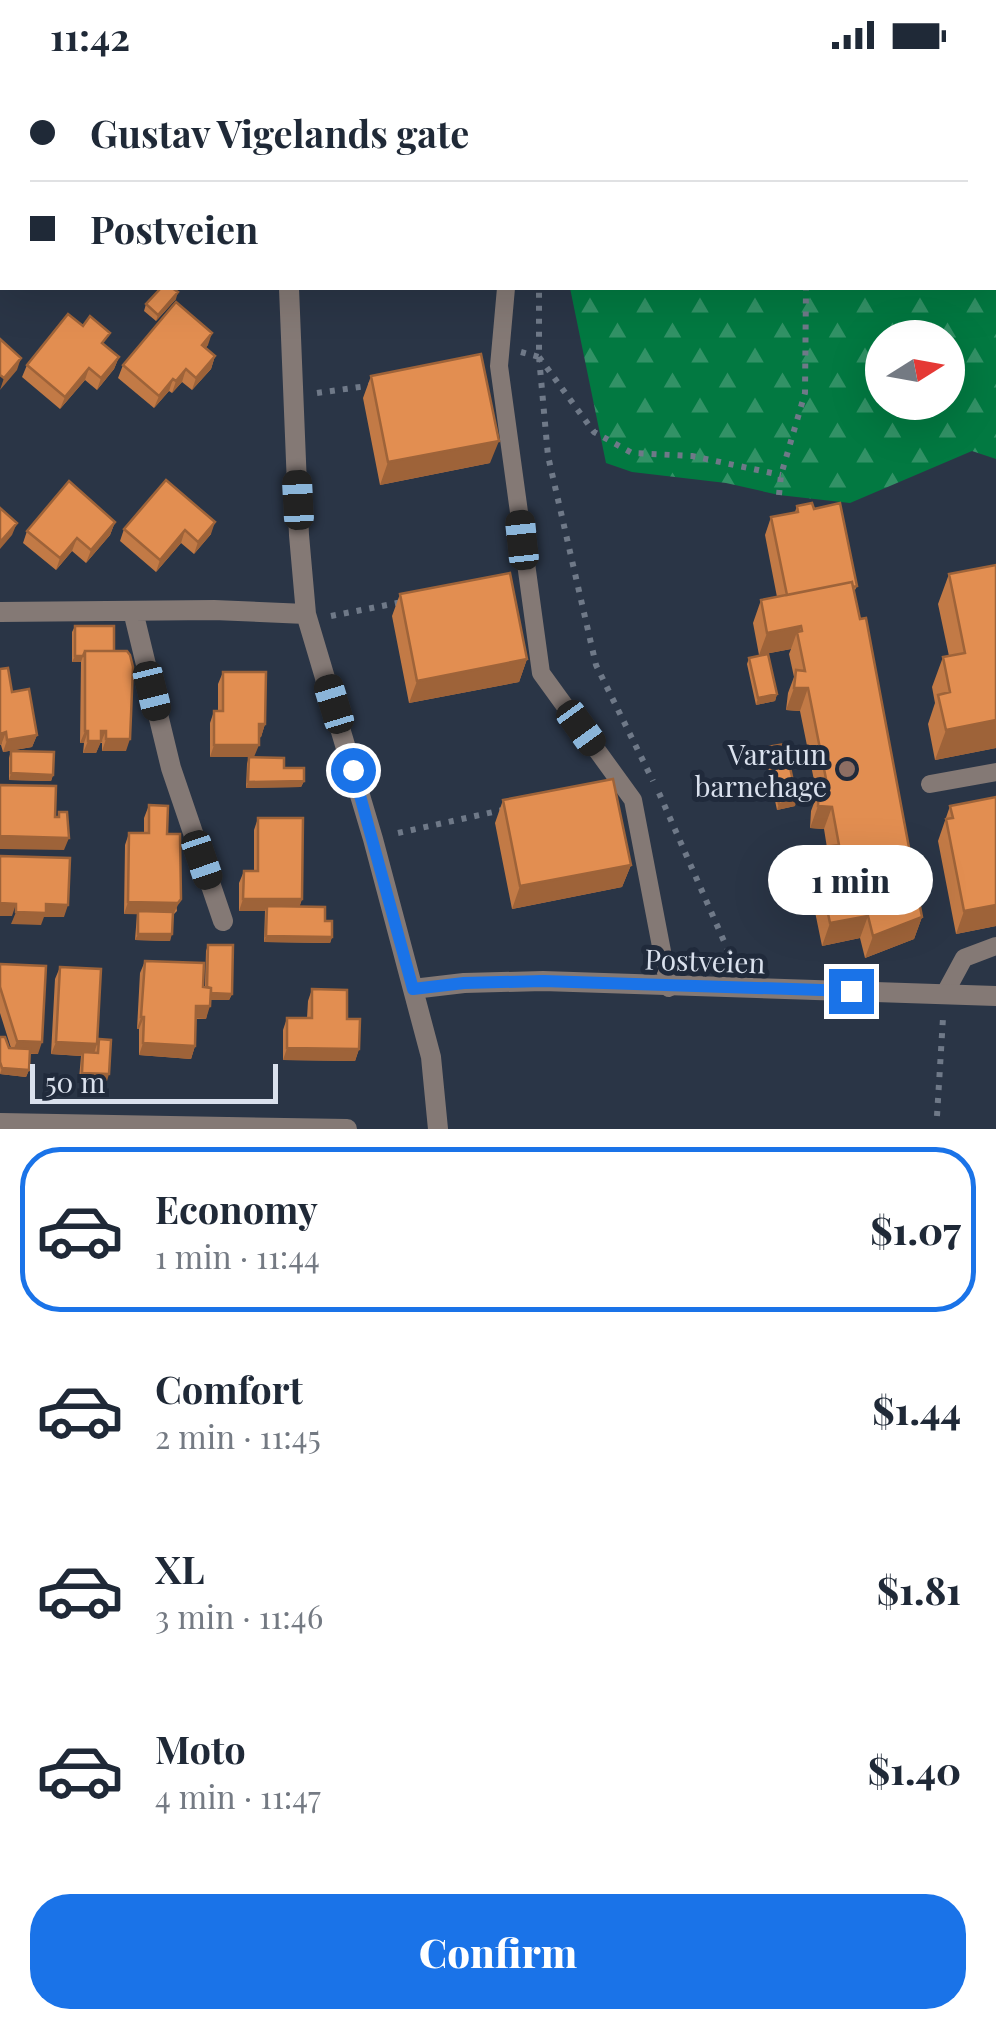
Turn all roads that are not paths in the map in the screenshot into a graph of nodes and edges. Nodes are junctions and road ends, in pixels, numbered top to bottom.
1 (289, 290) edge
2 (506, 290) edge
3 (0, 612) edge
4 (133, 612) junction
5 (306, 614) junction
6 (996, 772) edge
7 (930, 784) dead end
8 (223, 920) dead end
9 (996, 946) edge
10 (670, 988) junction
11 (413, 989) junction
12 (944, 995) junction
13 (996, 996) edge
14 (0, 1123) edge
15 (234, 1128) edge
16 (347, 1129) edge
17 (438, 1129) edge

1 - 5 street
2 - 10 lane
3 - 4 street
4 - 5 street
4 - 8 street
5 - 11 street
6 - 7 lane
9 - 12 lane
10 - 11 street, Postveien
10 - 12 street, Postveien
11 - 17 street
12 - 13 street, Postveien
14 - 15 street
15 - 16 street

